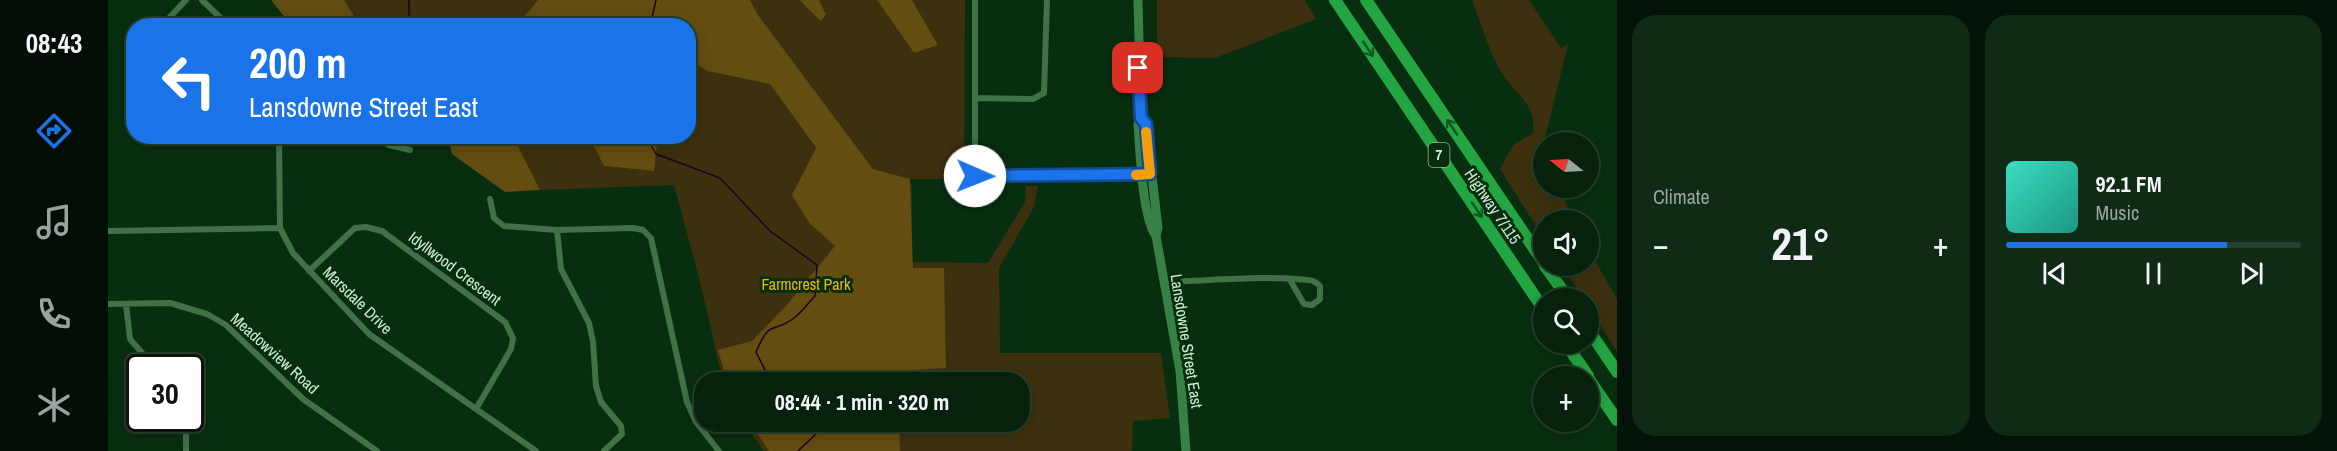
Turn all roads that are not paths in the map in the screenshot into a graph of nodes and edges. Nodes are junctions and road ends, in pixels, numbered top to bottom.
1 (186, 0) edge
2 (202, 0) edge
3 (975, 0) edge
4 (1047, 0) edge
5 (1138, 0) edge
6 (1335, 0) edge
7 (1366, 0) edge
8 (170, 17) dead end
9 (221, 18) edge
10 (975, 98) junction
11 (279, 144) edge
12 (388, 144) edge
13 (410, 150) dead end
14 (1147, 175) junction
15 (490, 199) dead end
16 (280, 228) junction
17 (557, 230) junction
18 (108, 231) edge
19 (1533, 248) edge
20 (309, 271) junction
21 (1290, 280) junction
22 (1163, 282) junction
23 (1533, 294) edge
24 (108, 304) edge
25 (126, 304) junction
26 (1599, 345) edge
27 (143, 354) edge
28 (1617, 372) edge
29 (1599, 393) edge
30 (476, 409) junction
31 (1617, 420) edge
32 (186, 432) edge
33 (186, 451) edge
34 (377, 451) edge
35 (536, 451) edge
36 (604, 451) edge
37 (719, 451) edge
38 (1186, 451) edge

1 - 8 street
2 - 9 street
3 - 10 street
4 - 10 street
5 - 14 main road, Lansdowne Street East
6 -> 23 highway, Highway 7/115 / 7
19 -> 7 highway, Highway 7/115 / 7
10 - 14 street
11 - 16 street, Marsdale Drive
12 - 13 street
14 - 22 main road, Lansdowne Street East
15 - 17 street
16 - 18 street
16 - 20 street, Marsdale Drive
17 - 36 street
17 - 37 street
20 - 30 street, Marsdale Drive
20 - 30 street, Idyllwood Crescent
21 - 21 street
21 - 22 street
22 - 38 main road, Lansdowne Street East
24 - 25 street, Meadowview Road
25 - 27 street
25 - 34 street, Meadowview Road
26 - 28 highway
29 - 31 highway
30 - 35 street, Marsdale Drive
32 - 33 street

